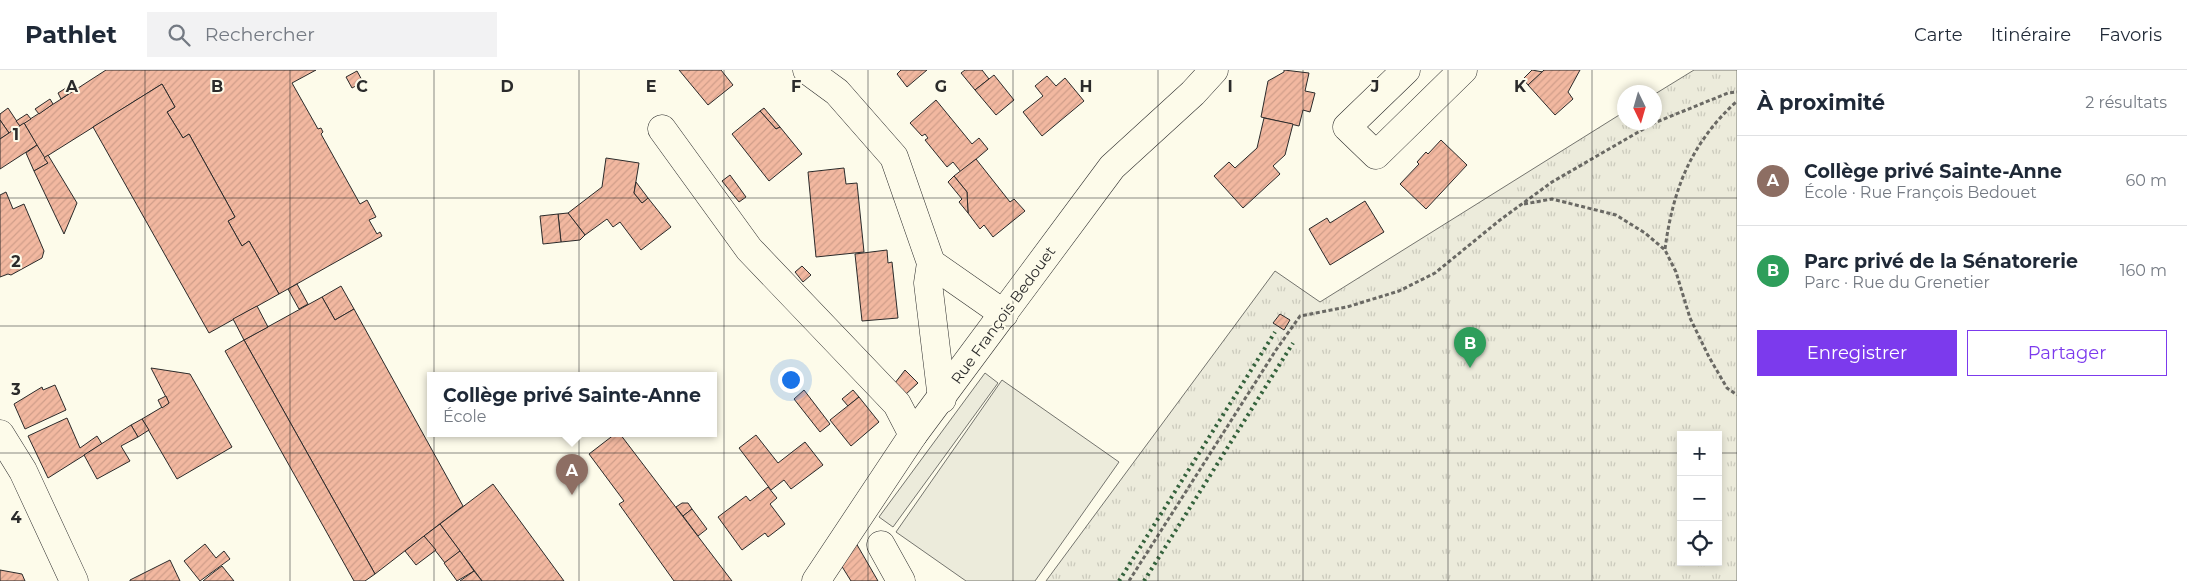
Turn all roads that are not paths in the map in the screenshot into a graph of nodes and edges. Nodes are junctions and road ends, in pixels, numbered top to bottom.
1 (807, 70) edge
2 (1214, 70) edge
3 (1463, 70) edge
4 (1389, 75) edge
5 (662, 129) dead end
6 (931, 263) junction
7 (1004, 314) junction
8 (942, 399) junction
9 (0, 434) edge
10 (913, 435) junction
11 (881, 545) dead end
12 (74, 581) edge
13 (816, 581) edge
14 (901, 581) edge

1 - 6 street
2 - 7 street, Rue François Bedouet
3 - 4 street
5 - 10 street
6 - 7 street
6 - 8 street
7 - 8 street, Rue François Bedouet
8 - 10 street, Rue François Bedouet
9 - 12 street
10 - 13 street, Rue François Bedouet
11 - 14 street

